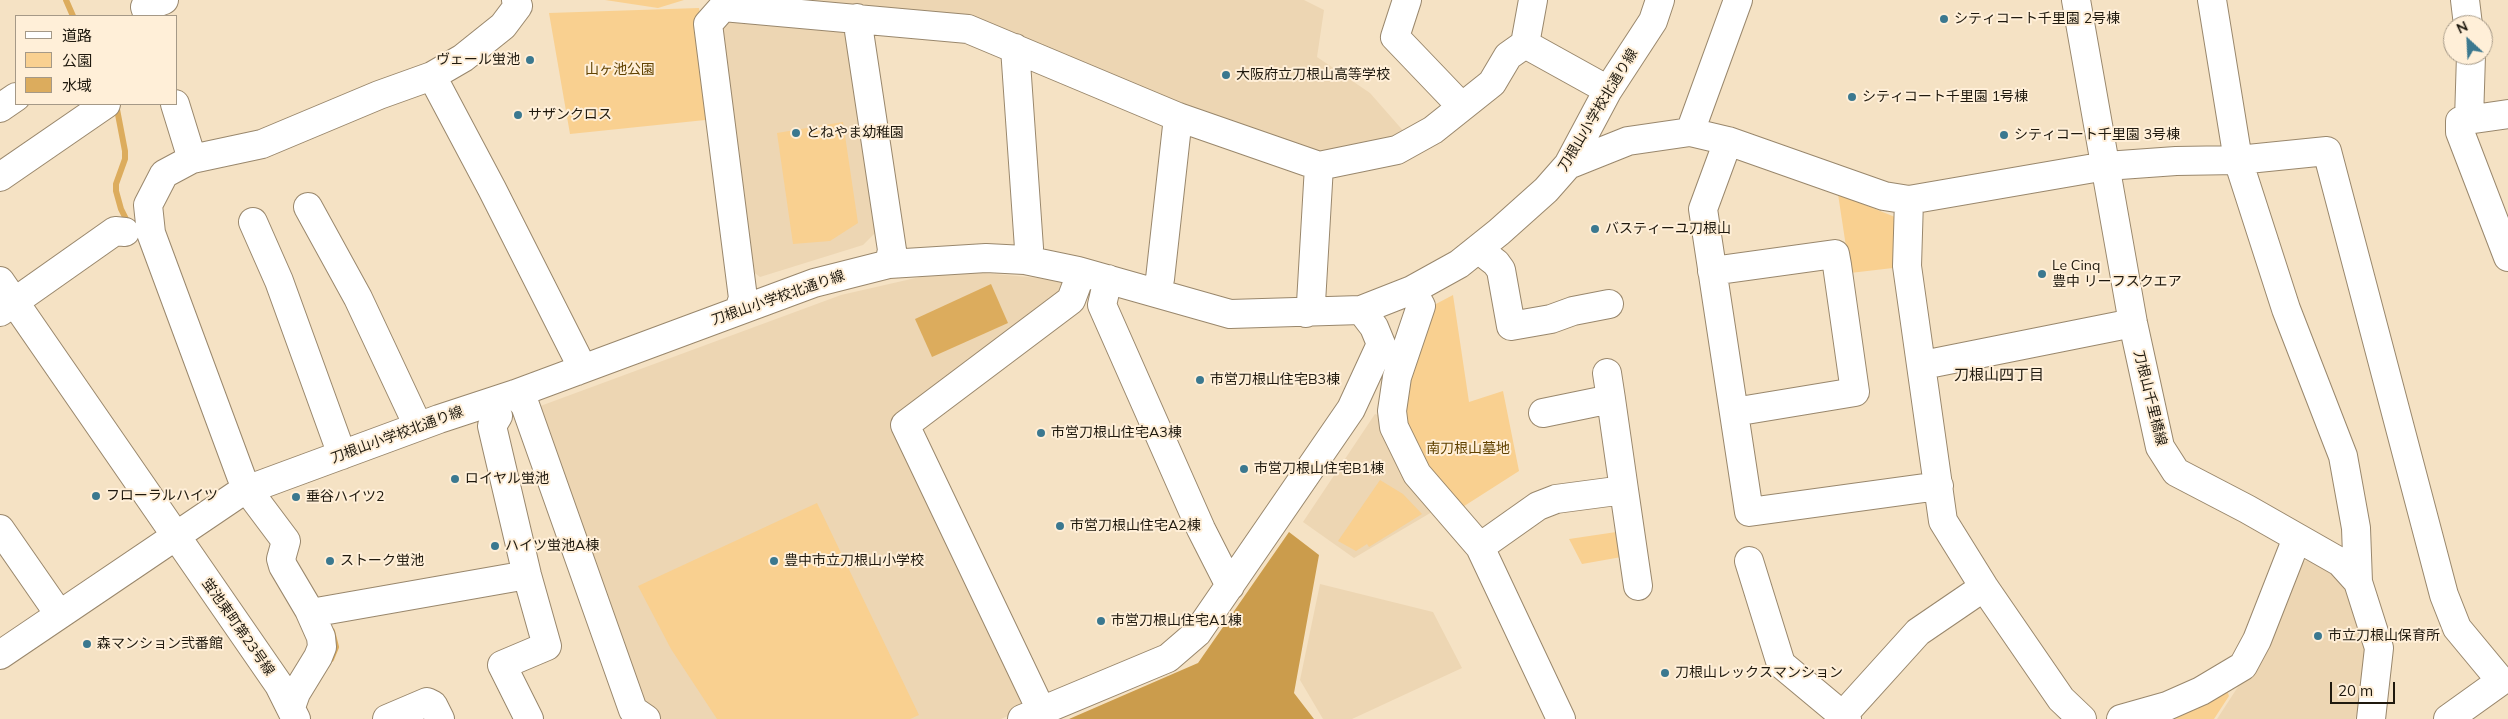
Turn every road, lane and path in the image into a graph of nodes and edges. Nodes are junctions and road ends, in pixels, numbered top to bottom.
1 (164, 0) edge
2 (516, 0) edge
3 (1407, 0) edge
4 (1533, 0) edge
5 (1660, 0) edge
6 (1738, 0) edge
7 (2076, 0) edge
8 (2212, 0) edge
9 (2465, 0) edge
10 (148, 15) edge
11 (2467, 15) edge
12 (857, 18) junction
13 (1525, 44) junction
14 (1015, 48) junction
15 (2470, 65) edge
16 (432, 76) junction
17 (1608, 90) junction
18 (15, 98) edge
19 (105, 105) edge
20 (175, 105) edge
21 (1462, 107) junction
22 (0, 108) edge
23 (2508, 114) edge
24 (1178, 117) junction
25 (2469, 120) junction
26 (1690, 132) junction
27 (1728, 141) junction
28 (192, 159) junction
29 (2238, 160) junction
30 (1568, 165) junction
31 (1319, 166) junction
32 (2106, 166) junction
33 (0, 177) edge
34 (1909, 200) junction
35 (308, 207) dead end
36 (254, 222) dead end
37 (125, 232) dead end
38 (1478, 249) junction
39 (2508, 257) edge
40 (1025, 260) junction
41 (889, 264) junction
42 (1078, 271) junction
43 (1712, 271) junction
44 (1108, 279) junction
45 (1412, 290) junction
46 (1154, 291) junction
47 (5, 298) edge
48 (1609, 304) dead end
49 (739, 310) junction
50 (1361, 310) junction
51 (1306, 313) junction
52 (2132, 323) junction
53 (1923, 365) junction
54 (577, 371) junction
55 (503, 398) junction
56 (1734, 412) junction
57 (1543, 413) dead end
58 (418, 426) junction
59 (342, 454) junction
60 (1939, 486) junction
61 (247, 489) junction
62 (1624, 490) junction
63 (0, 529) edge
64 (176, 537) junction
65 (2297, 538) junction
66 (1480, 547) junction
67 (1750, 561) dead end
68 (526, 575) junction
69 (2358, 582) junction
70 (1230, 586) junction
71 (1638, 586) dead end
72 (1984, 587) junction
73 (318, 611) junction
74 (59, 614) junction
75 (0, 655) edge
76 (2504, 683) edge
77 (293, 713) edge
78 (1032, 715) edge
79 (1845, 717) edge
80 (387, 719) edge
81 (440, 719) edge
82 (529, 719) edge
83 (646, 719) edge
84 (1561, 719) edge
85 (2082, 719) edge
86 (2121, 719) edge
87 (2371, 719) edge
88 (2448, 719) edge

1 - 10 street
2 - 16 street
3 - 21 street
4 - 13 street
5 - 17 street, 刀根山小学校北通り線
6 - 26 street
7 - 32 street, 刀根山千里橋線
8 - 29 street
9 - 11 street
12 - 14 street
12 - 41 street
12 - 49 street
13 - 17 street
13 - 21 street
14 - 24 street
14 - 40 street
15 - 25 street
16 - 28 street
16 - 54 street
17 - 30 street, 刀根山小学校北通り線
18 - 22 street
19 - 33 street
20 - 28 street
21 - 31 street
23 - 25 street
24 - 31 street
24 - 46 street
25 - 39 street
26 - 27 street
26 - 30 street
27 - 34 street
27 - 43 street
28 - 61 street
29 - 32 street
29 - 69 street
29 - 76 street
30 - 38 street, 刀根山小学校北通り線
31 - 51 street
32 - 34 street
32 - 52 street, 刀根山千里橋線
34 - 53 street
35 - 58 street
36 - 59 street
37 - 47 street
38 - 45 street, 刀根山小学校北通り線
38 - 48 street
40 - 41 street, 刀根山小学校北通り線
40 - 42 street, 刀根山小学校北通り線
41 - 49 street, 刀根山小学校北通り線
42 - 44 street, 刀根山小学校北通り線
42 - 78 street
43 - 56 street
43 - 56 street
44 - 46 street, 刀根山小学校北通り線
44 - 70 street
45 - 50 street, 刀根山小学校北通り線
45 - 66 street
46 - 51 street, 刀根山小学校北通り線
47 - 64 street, 蛍池東町第23号線
49 - 54 street, 刀根山小学校北通り線
50 - 51 street, 刀根山小学校北通り線
50 - 70 street
52 - 53 street
52 - 65 street, 刀根山千里橋線
53 - 60 street
54 - 55 street, 刀根山小学校北通り線
55 - 58 street, 刀根山小学校北通り線
55 - 68 street
55 - 83 street
56 - 60 street
57 - 62 street
58 - 59 street, 刀根山小学校北通り線
59 - 61 street, 刀根山小学校北通り線
60 - 72 street
61 - 64 street, 刀根山小学校北通り線
61 - 73 street
62 - 66 street
62 - 71 street
63 - 74 street
64 - 74 street, 刀根山小学校北通り線
64 - 77 street, 蛍池東町第23号線
65 - 69 street, 刀根山千里橋線
65 - 86 street
66 - 84 street
67 - 79 street
68 - 73 street
68 - 82 street
69 - 87 street, 刀根山千里橋線
70 - 78 street
72 - 79 street
72 - 85 street
73 - 77 street
74 - 75 street, 刀根山小学校北通り線
76 - 88 street
80 - 81 street

